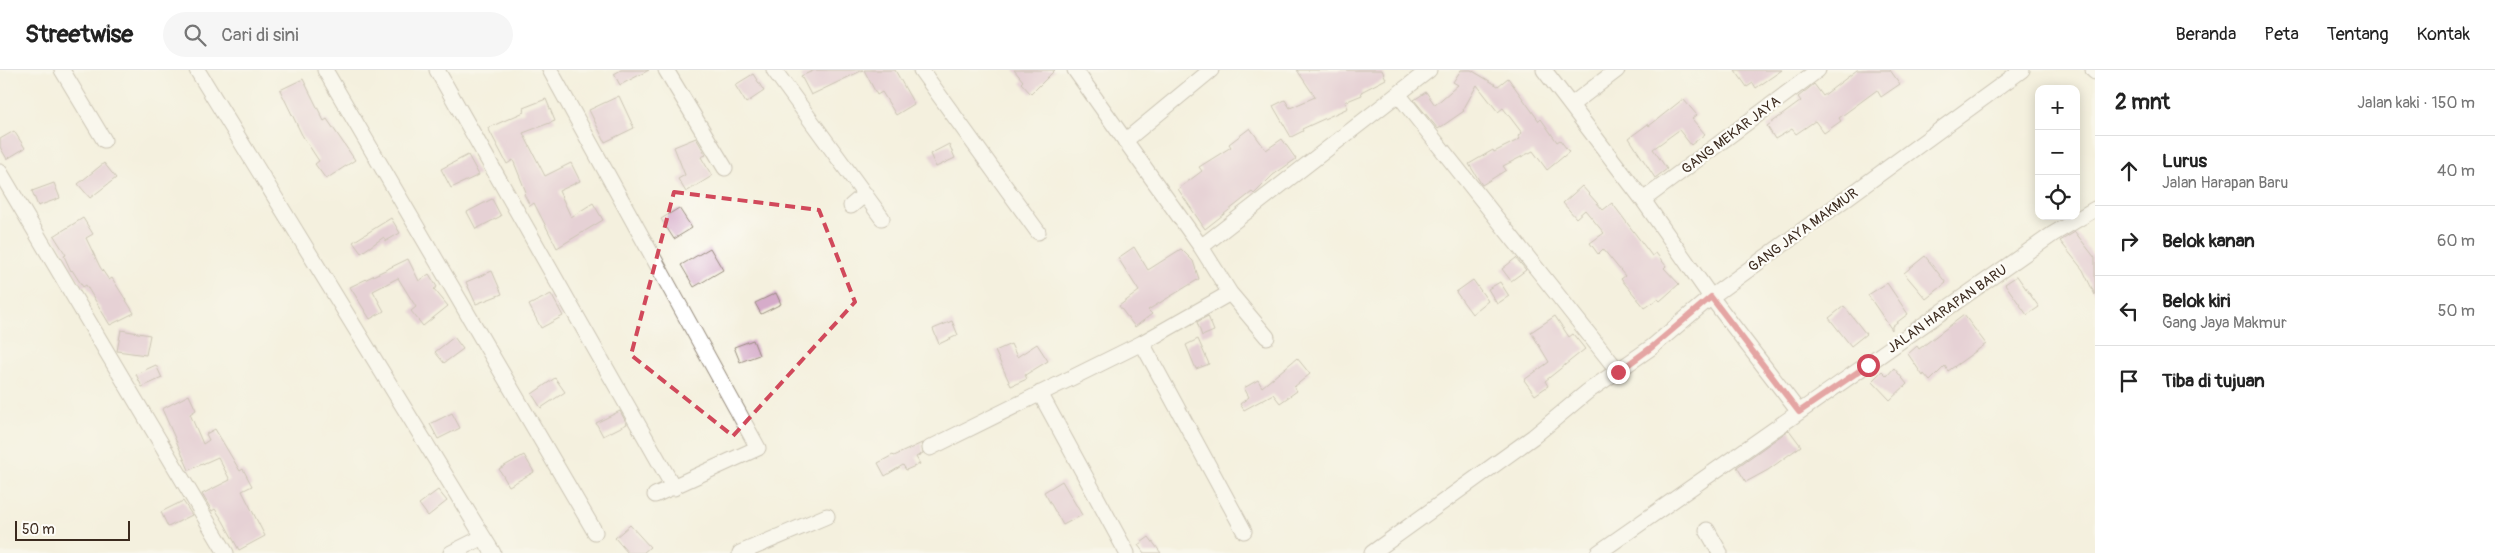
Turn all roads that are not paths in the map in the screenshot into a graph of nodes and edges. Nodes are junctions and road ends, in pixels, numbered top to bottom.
1 (62, 70) edge
2 (197, 70) edge
3 (325, 70) edge
4 (437, 70) edge
5 (550, 70) edge
6 (666, 70) edge
7 (774, 70) edge
8 (921, 70) edge
9 (1075, 70) edge
10 (1211, 70) edge
11 (1429, 70) edge
12 (1544, 70) edge
13 (1617, 70) edge
14 (1818, 70) edge
15 (2022, 70) edge
16 (1398, 94) junction
17 (1572, 105) junction
18 (104, 140) dead end
19 (1125, 141) junction
20 (724, 168) dead end
21 (0, 172) edge
22 (865, 194) junction
23 (1643, 200) junction
24 (851, 206) dead end
25 (2095, 209) edge
26 (882, 218) dead end
27 (1038, 232) dead end
28 (1201, 247) junction
29 (1230, 293) junction
30 (1711, 297) junction
31 (1267, 337) dead end
32 (1142, 342) junction
33 (1618, 372) junction
34 (1040, 393) junction
35 (1799, 412) junction
36 (930, 448) dead end
37 (674, 488) junction
38 (655, 495) dead end
39 (827, 516) dead end
40 (1707, 530) dead end
41 (1244, 531) dead end
42 (595, 532) dead end
43 (484, 537) junction
44 (226, 553) edge
45 (451, 553) edge
46 (493, 553) edge
47 (740, 553) edge
48 (1127, 553) edge
49 (1372, 553) edge
50 (1598, 553) edge
51 (1720, 553) edge

1 - 18 street
2 - 43 street
3 - 42 street
4 - 37 street
5 - 37 street
6 - 20 street
7 - 22 street
8 - 27 street
9 - 19 street
10 - 19 street
11 - 16 street
12 - 17 street
13 - 17 street
14 - 23 street, GANG MEKAR JAYA
15 - 30 street, GANG JAYA MAKMUR
16 - 28 street
16 - 33 street
17 - 23 street
19 - 28 street
21 - 44 street
22 - 24 street
22 - 26 street
23 - 30 street
25 - 35 street, JALAN HARAPAN BARU
28 - 29 street
29 - 31 street
29 - 32 street
30 - 33 street, GANG JAYA MAKMUR
30 - 35 street
32 - 34 street
32 - 41 street
33 - 49 street, GANG JAYA MAKMUR
34 - 36 street
34 - 48 street
35 - 50 street, JALAN HARAPAN BARU
37 - 38 street
39 - 47 street
40 - 51 street
43 - 45 street
43 - 46 street

